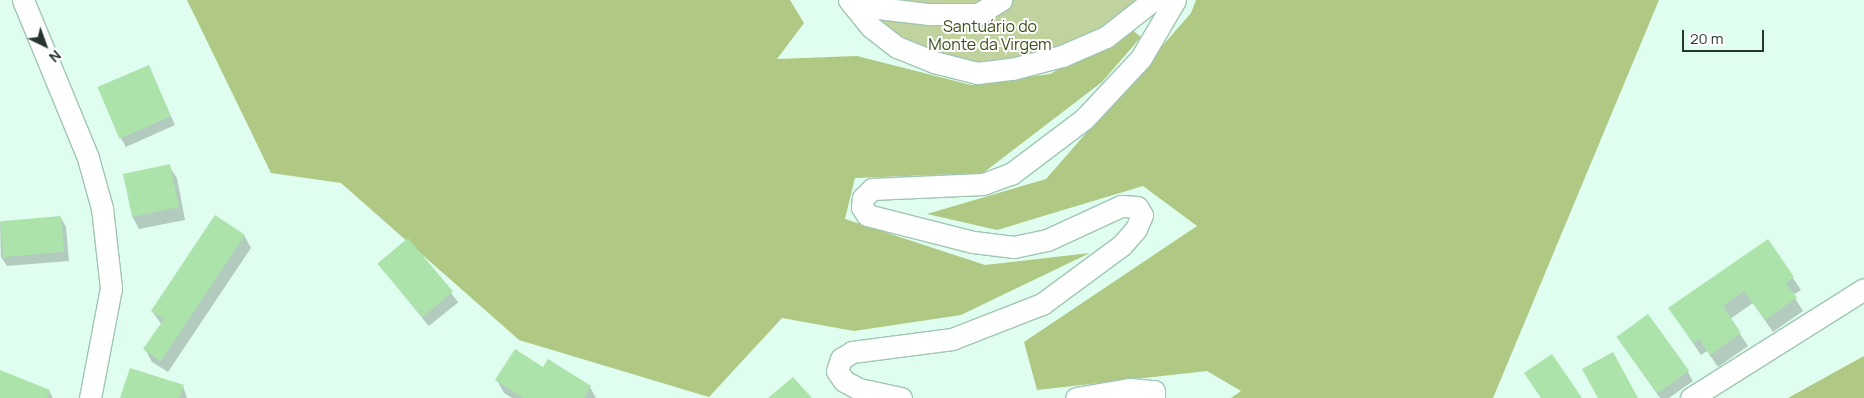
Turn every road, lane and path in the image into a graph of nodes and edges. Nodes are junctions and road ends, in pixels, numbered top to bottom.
1 (23, 0) edge
2 (1001, 0) edge
3 (1153, 0) edge
4 (1175, 0) edge
5 (851, 2) edge
6 (1864, 288) edge
7 (90, 398) edge
8 (901, 398) edge
9 (1076, 398) edge
10 (1154, 398) edge
11 (1691, 398) edge

1 - 7 street
2 - 5 street
3 - 5 street
4 - 8 street
6 - 11 street
9 - 10 street

